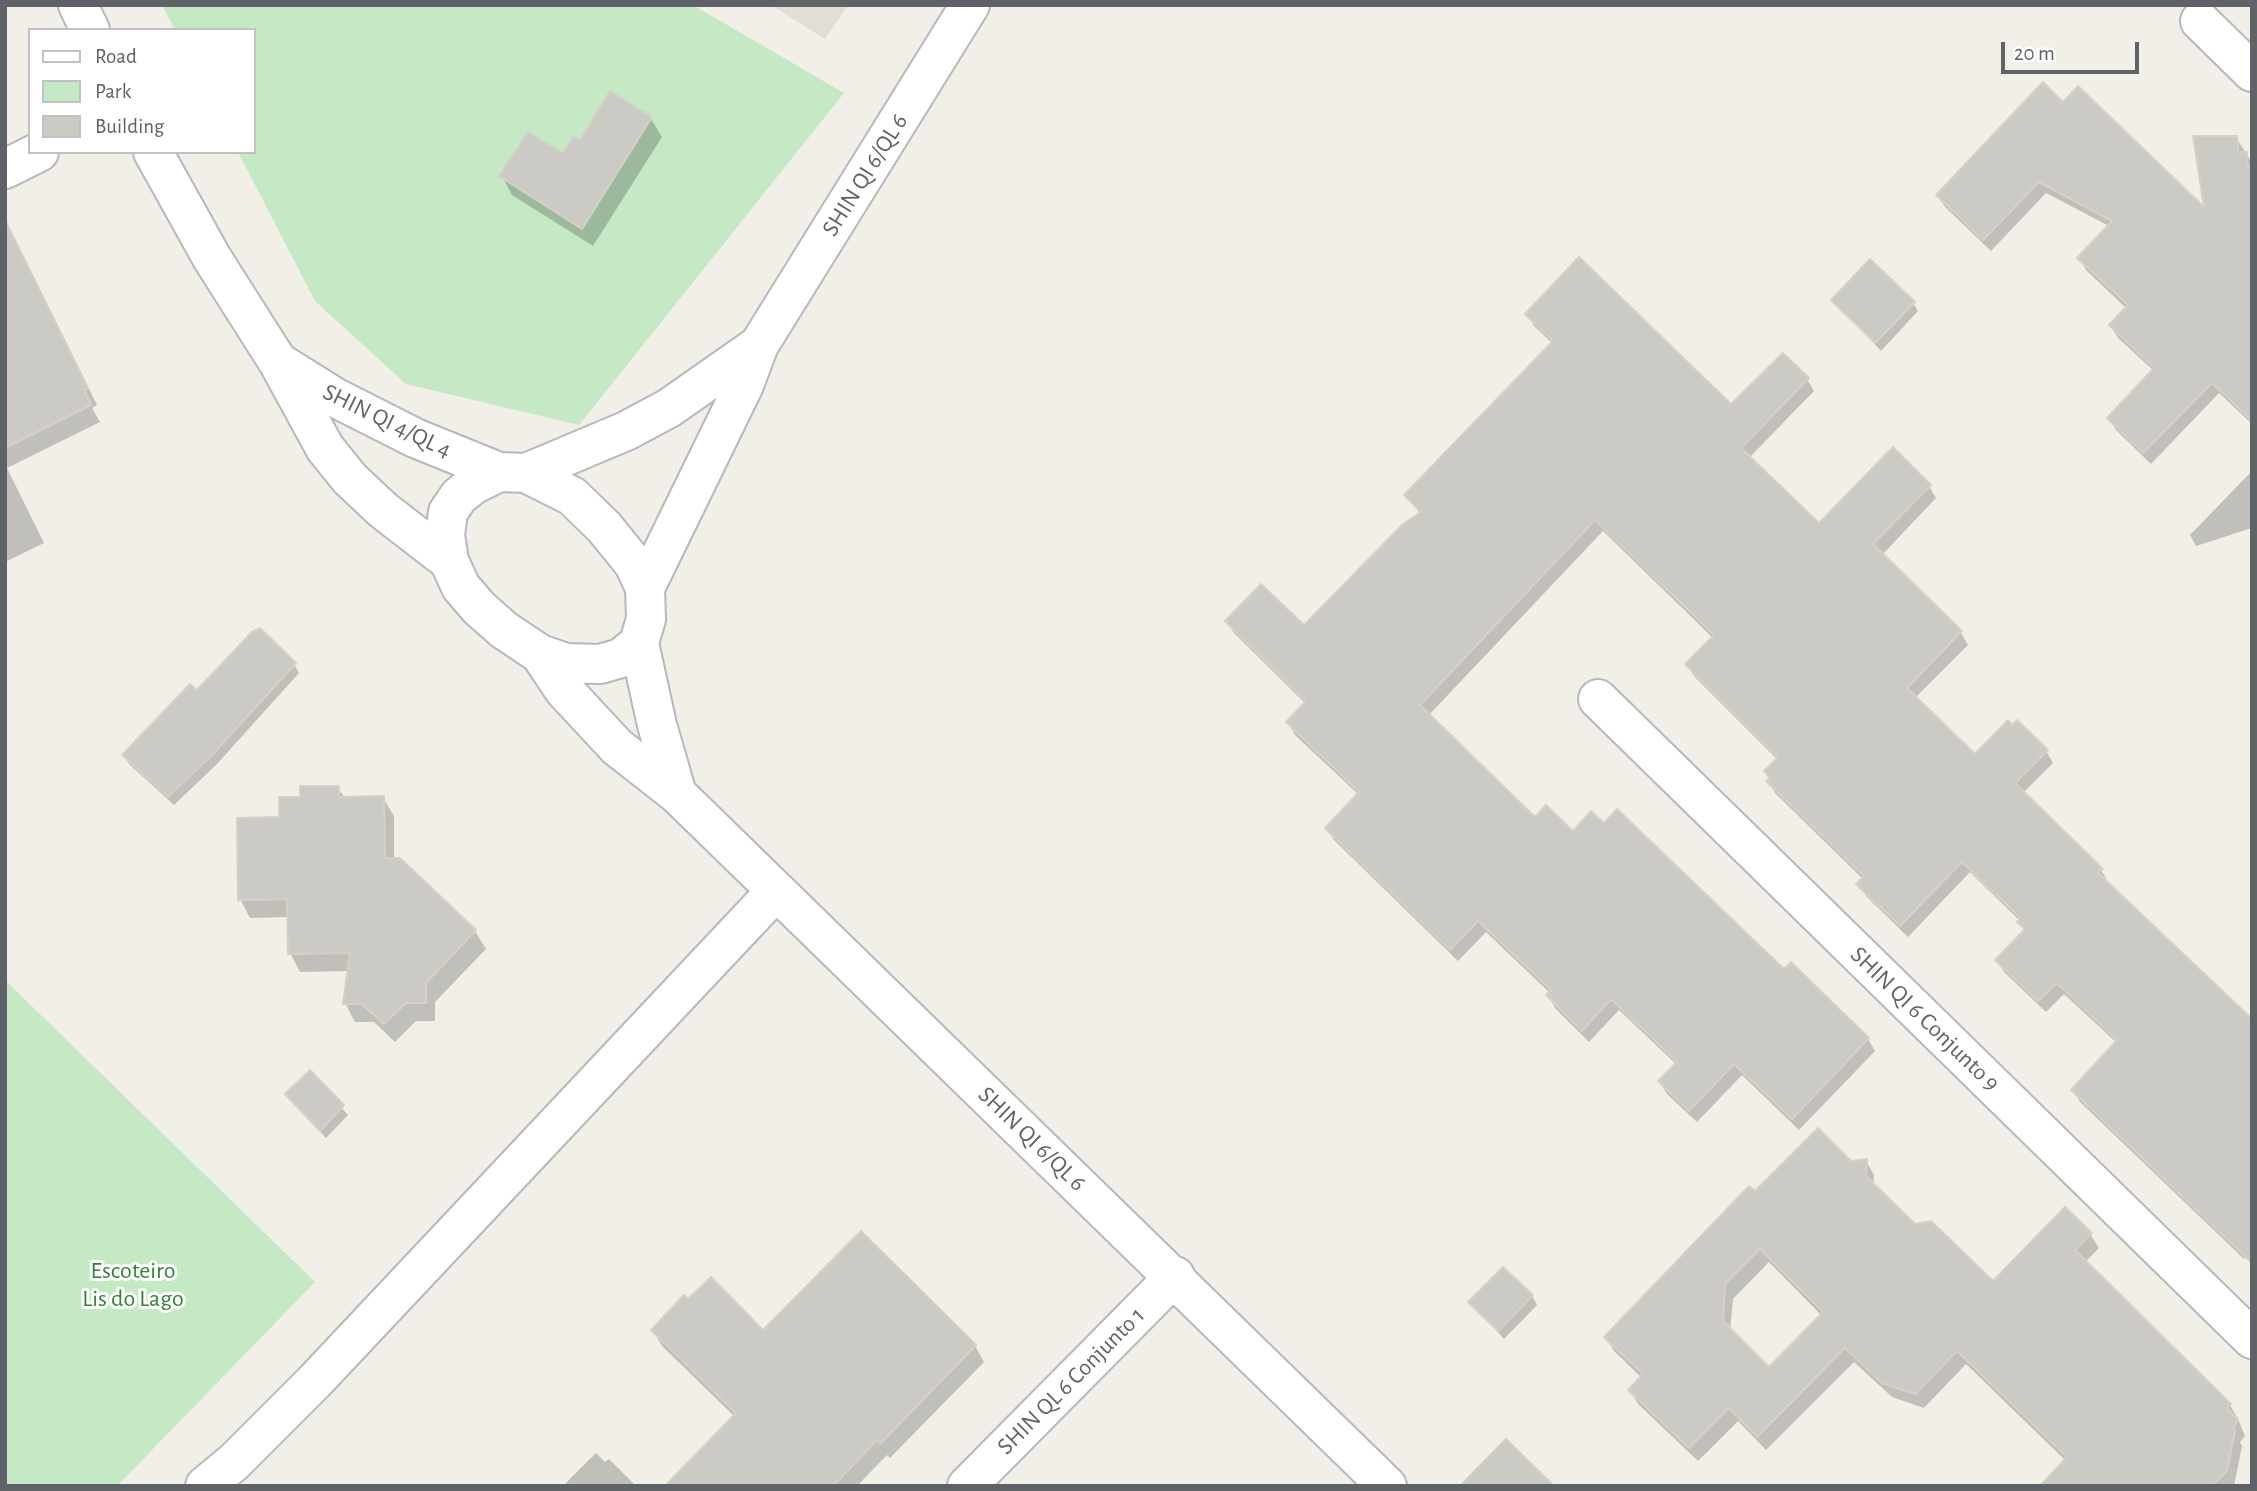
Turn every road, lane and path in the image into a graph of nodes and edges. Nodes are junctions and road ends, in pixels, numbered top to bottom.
1 (78, 5) edge
2 (970, 5) edge
3 (2200, 21) dead end
4 (89, 28) edge
5 (2252, 72) edge
6 (35, 154) edge
7 (154, 154) edge
8 (5, 169) edge
9 (759, 345) junction
10 (278, 362) junction
11 (513, 473) junction
12 (449, 561) junction
13 (645, 588) junction
14 (639, 643) junction
15 (540, 654) junction
16 (1598, 699) dead end
17 (677, 794) junction
18 (775, 892) junction
19 (1175, 1276) junction
20 (2252, 1339) edge
21 (205, 1486) edge
22 (967, 1486) edge
23 (1387, 1486) edge

1 - 4 street
2 - 9 street, SHIN QI 6/QL 6
3 - 5 street
6 - 8 street
7 - 10 street, SHIN QI 4/QL 4
9 - 11 street, SHIN QI 6/QL 6
9 - 13 street, SHIN QI 6/QL 6
10 - 11 street, SHIN QI 4/QL 4
10 - 12 street, SHIN QI 4/QL 4
11 - 12 street
11 - 13 street
12 - 15 street
13 - 14 street
14 - 15 street
14 - 17 street, SHIN QI 6/QL 6
15 - 17 street, SHIN QI 6/QL 6
16 - 20 street, SHIN QI 6 Conjunto 9
17 - 18 street, SHIN QI 6/QL 6
18 - 19 street, SHIN QI 6/QL 6
18 - 21 street
19 - 22 street, SHIN QL 6 Conjunto 1
19 - 23 street, SHIN QI 6/QL 6

